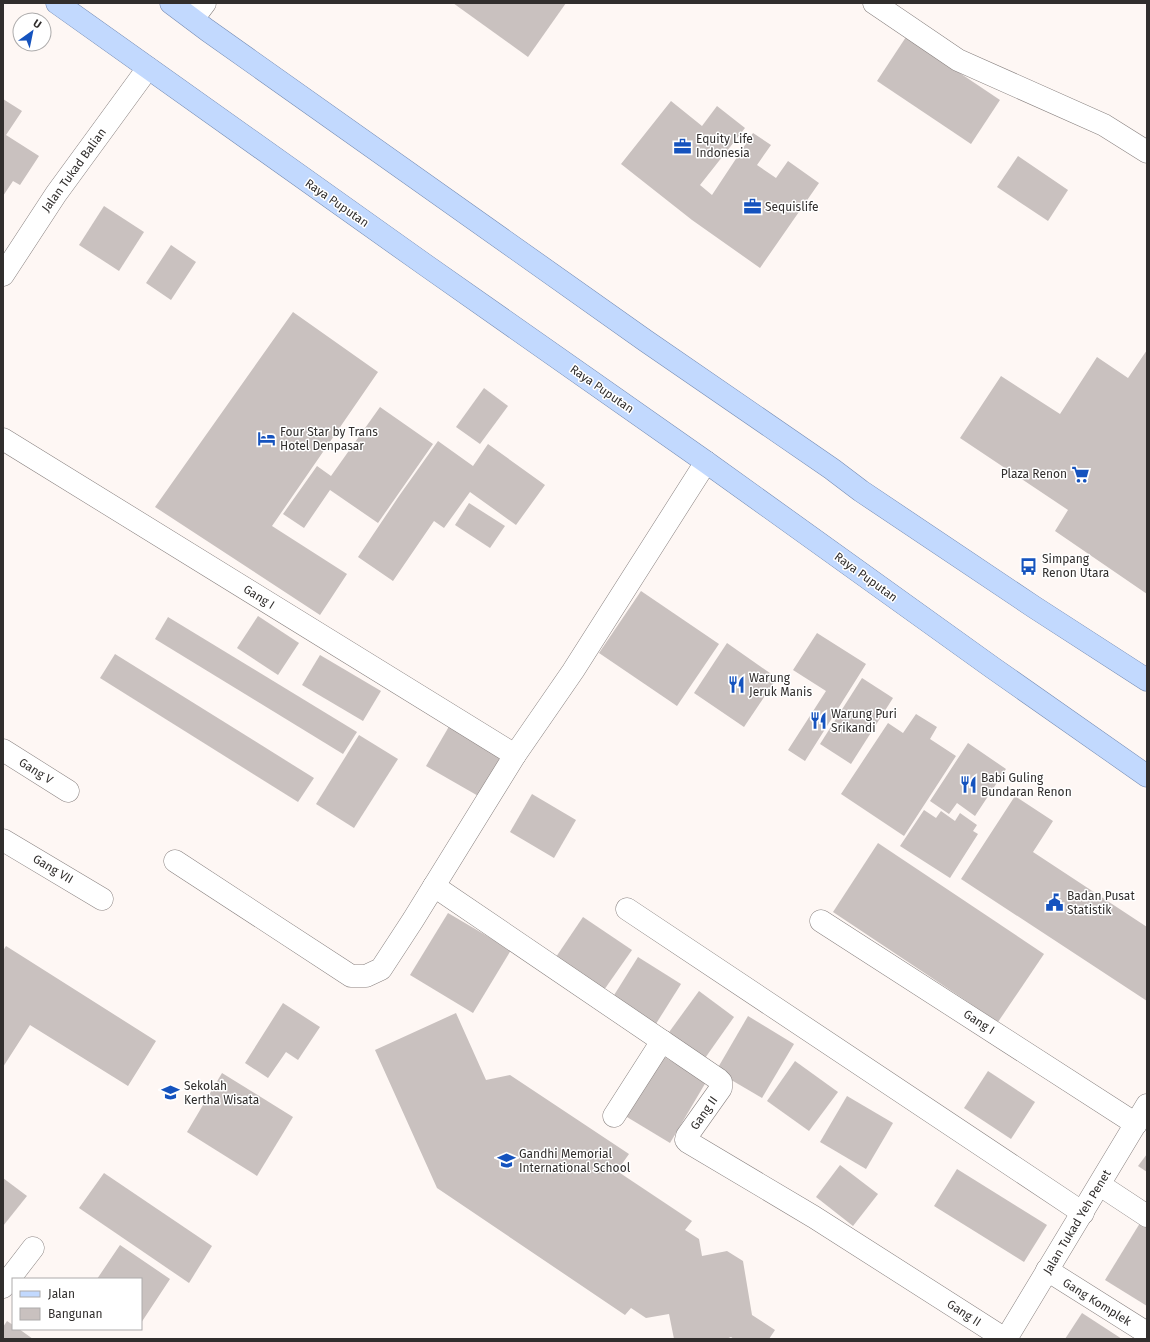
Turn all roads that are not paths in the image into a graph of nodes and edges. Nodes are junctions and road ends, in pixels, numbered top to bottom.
1 (57, 3) edge
2 (171, 3) edge
3 (874, 3) edge
4 (199, 11) edge
5 (148, 68) junction
6 (1147, 152) edge
7 (3, 274) edge
8 (3, 439) edge
9 (706, 462) junction
10 (1147, 680) edge
11 (3, 750) edge
12 (515, 755) junction
13 (1147, 776) edge
14 (68, 791) dead end
15 (3, 840) edge
16 (175, 861) dead end
17 (434, 886) junction
18 (102, 899) dead end
19 (627, 909) dead end
20 (821, 921) dead end
21 (662, 1041) junction
22 (1147, 1105) edge
23 (614, 1116) dead end
24 (1136, 1124) junction
25 (1100, 1185) junction
26 (1083, 1213) junction
27 (1147, 1216) edge
28 (34, 1248) dead end
29 (1047, 1270) junction
30 (3, 1287) edge
31 (1147, 1333) edge
32 (1005, 1339) edge

1 - 5 main road, Raya Puputan
2 - 4 main road
3 - 6 street
4 - 10 main road
5 - 7 street, Jalan Tukad Balian
5 - 9 main road, Raya Puputan
8 - 12 street, Gang I
9 - 12 street
9 - 13 main road, Raya Puputan
11 - 14 street, Gang V
12 - 17 street
15 - 18 street, Gang VII
16 - 17 street
17 - 21 street, Gang II
19 - 26 street
20 - 24 street, Gang I
21 - 23 street
21 - 32 street, Gang II
22 - 24 street, Jalan Tukad Yeh Penet
24 - 25 street, Jalan Tukad Yeh Penet
25 - 26 street, Jalan Tukad Yeh Penet
25 - 27 street
26 - 29 street, Jalan Tukad Yeh Penet
28 - 30 street
29 - 31 street, Gang Komplek
29 - 32 street, Jalan Tukad Yeh Penet

